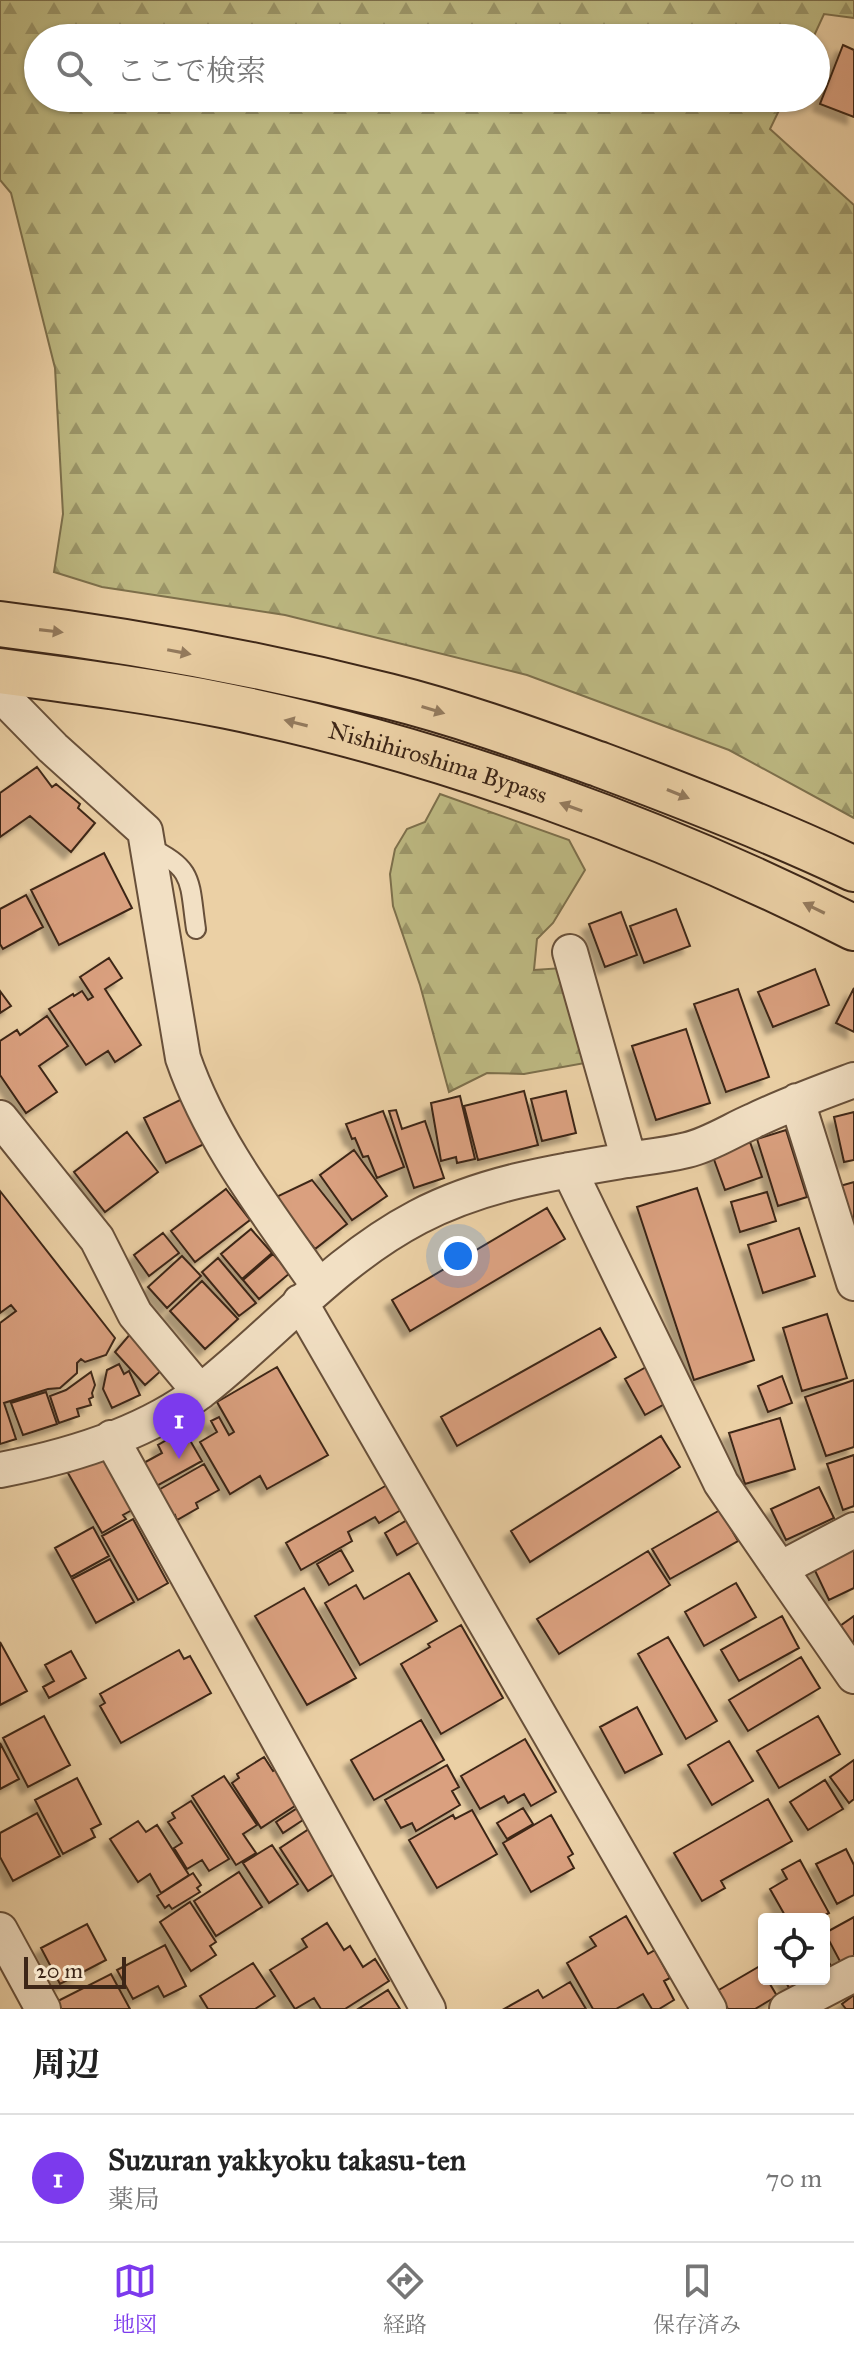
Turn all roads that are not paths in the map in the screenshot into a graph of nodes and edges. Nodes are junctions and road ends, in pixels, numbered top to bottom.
1 (0, 624) edge
2 (0, 671) edge
3 (0, 689) edge
4 (148, 847) junction
5 (854, 869) edge
6 (854, 928) edge
7 (196, 929) dead end
8 (570, 952) dead end
9 (854, 1080) edge
10 (797, 1101) junction
11 (0, 1118) edge
12 (629, 1160) junction
13 (569, 1170) junction
14 (854, 1283) edge
15 (309, 1294) junction
16 (200, 1392) junction
17 (111, 1438) junction
18 (0, 1470) edge
19 (854, 1530) edge
20 (780, 1569) junction
21 (854, 1676) edge
22 (0, 1930) edge
23 (854, 1974) edge
24 (43, 2009) edge
25 (428, 2009) edge
26 (709, 2009) edge
27 (787, 2009) edge

1 -> 5 highway, Nishihiroshima Bypass
6 -> 2 highway, Nishihiroshima Bypass
3 - 4 street
4 - 7 lane
4 - 15 street
8 - 12 street
9 - 10 street
10 - 12 street
10 - 14 street
11 - 16 street
12 - 13 street
13 - 15 street
13 - 20 street
15 - 16 street
15 - 26 street
16 - 17 street
17 - 18 street
17 - 25 street
19 - 20 street
20 - 21 street
22 - 24 street
23 - 27 street

